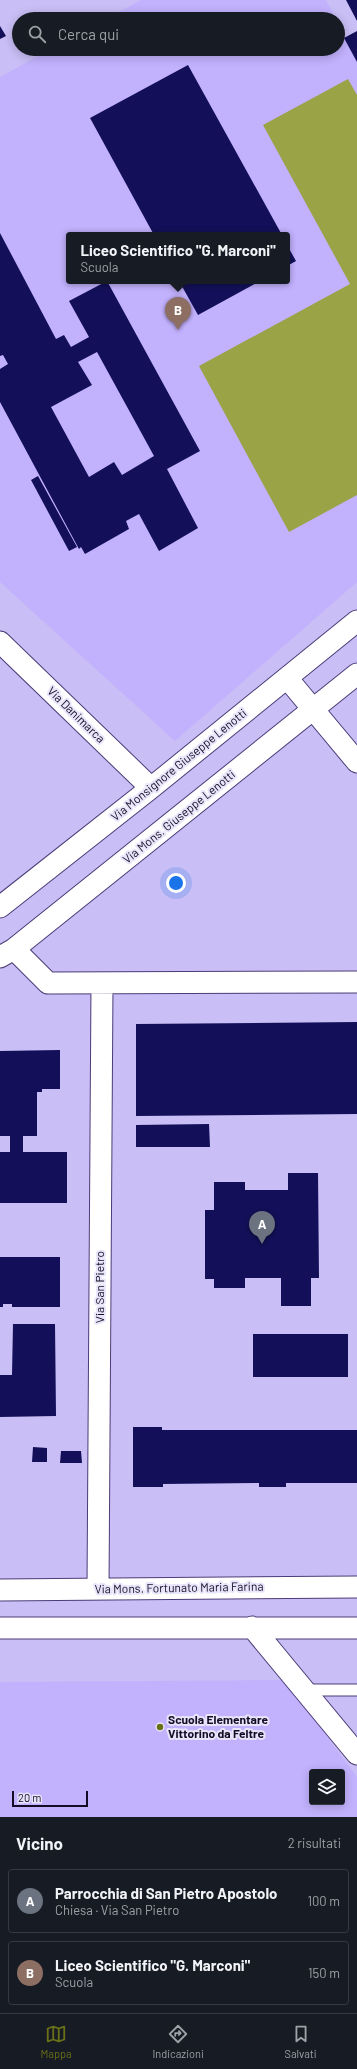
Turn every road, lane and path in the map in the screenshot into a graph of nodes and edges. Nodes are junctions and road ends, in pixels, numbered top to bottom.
1 (354, 629) edge
2 (0, 642) edge
3 (357, 674) edge
4 (287, 678) junction
5 (314, 710) junction
6 (357, 762) edge
7 (151, 788) junction
8 (0, 907) edge
9 (7, 953) edge
10 (357, 982) edge
11 (102, 984) junction
12 (357, 1587) edge
13 (98, 1589) junction
14 (0, 1590) edge
15 (252, 1627) junction
16 (0, 1628) edge
17 (357, 1628) edge
18 (305, 1690) junction
19 (357, 1690) edge
20 (357, 1754) edge

1 - 4 street, Via Monsignore Giuseppe Lenotti
2 - 7 street, Via Danimarca
3 - 5 street, Via Mons. Giuseppe Lenotti
4 - 5 street
4 - 7 street, Via Monsignore Giuseppe Lenotti
5 - 6 street
5 - 9 street, Via Mons. Giuseppe Lenotti
7 - 8 street, Via Monsignore Giuseppe Lenotti
9 - 11 street
10 - 11 street
11 - 13 street, Via San Pietro
12 - 13 street, Via Mons. Fortunato Maria Farina
13 - 14 street, Via Mons. Fortunato Maria Farina
15 - 16 street
15 - 17 street
15 - 18 street
18 - 19 lane
18 - 20 street

